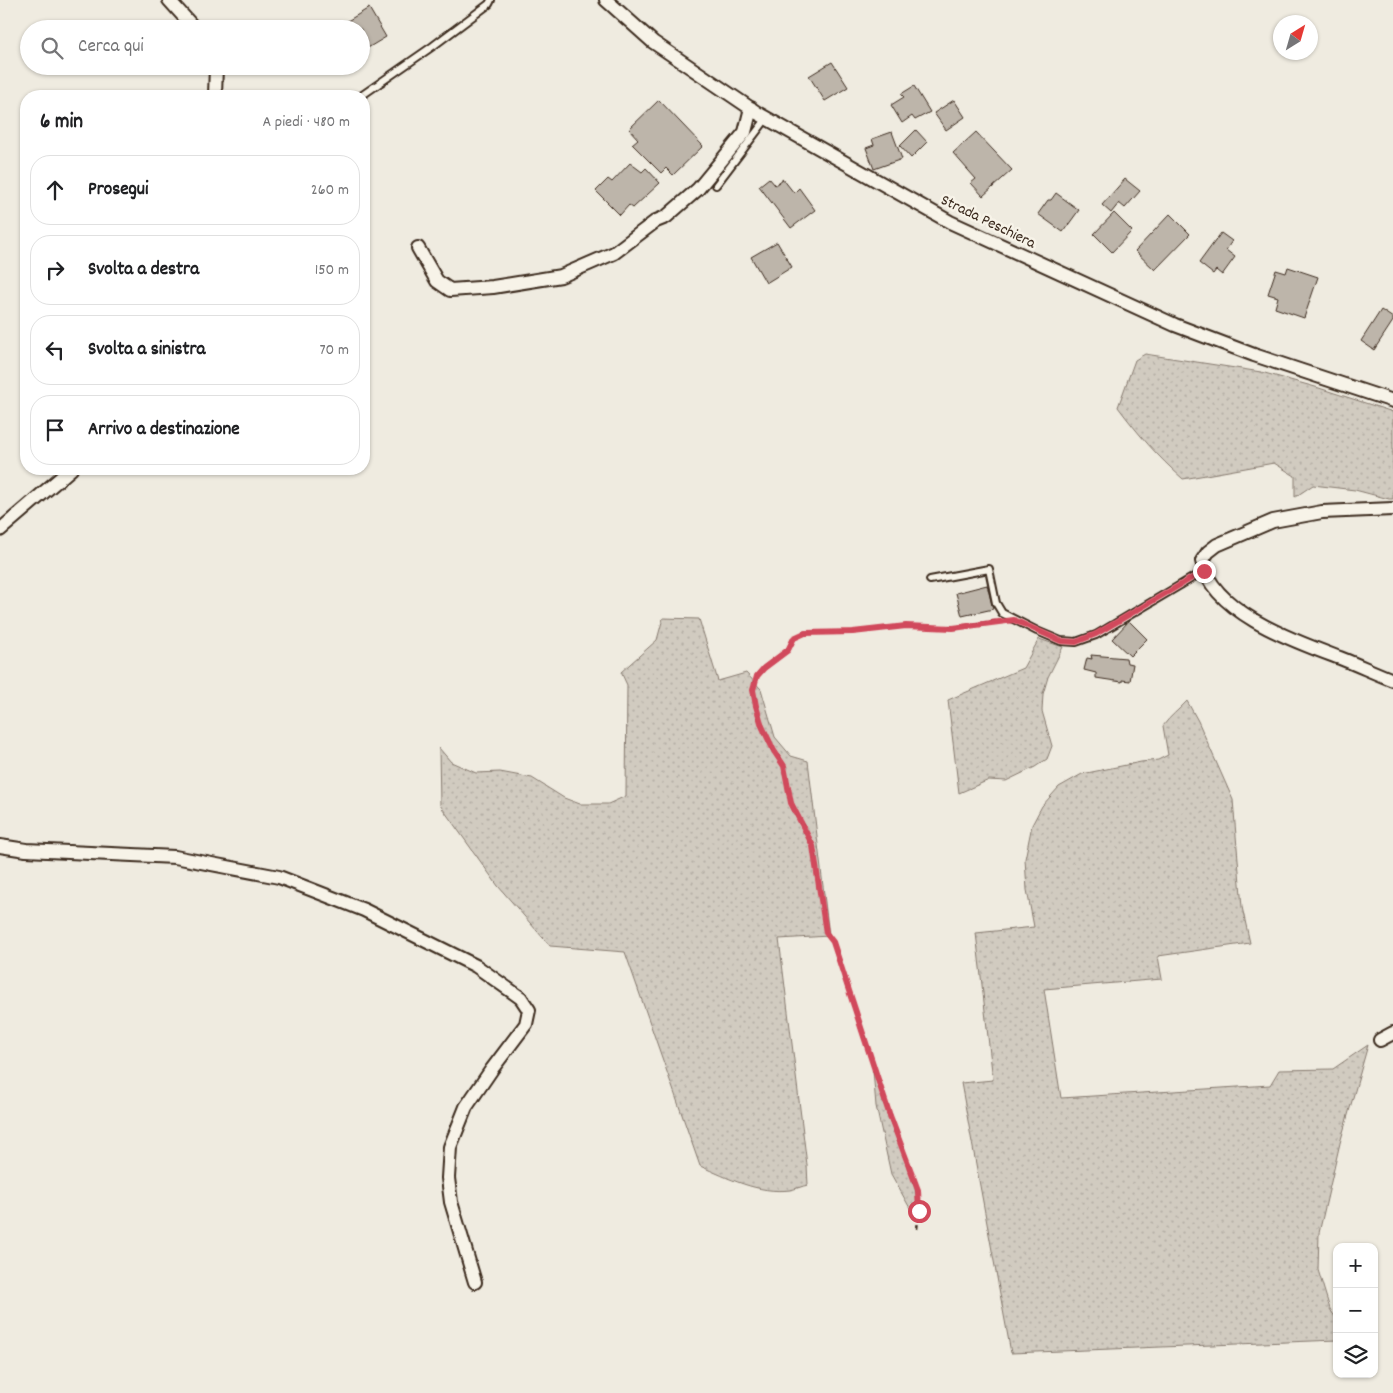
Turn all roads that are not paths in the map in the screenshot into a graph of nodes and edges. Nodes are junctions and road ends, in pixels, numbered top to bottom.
1 (169, 0) edge
2 (491, 0) edge
3 (606, 0) edge
4 (187, 20) edge
5 (216, 75) edge
6 (215, 90) edge
7 (370, 90) edge
8 (750, 108) junction
9 (767, 118) junction
10 (716, 185) dead end
11 (418, 248) dead end
12 (1393, 401) edge
13 (64, 475) edge
14 (1393, 509) edge
15 (0, 530) edge
16 (1204, 571) junction
17 (930, 580) dead end
18 (1393, 680) edge
19 (0, 846) edge
20 (1393, 1033) edge
21 (1380, 1040) dead end
22 (475, 1282) dead end

1 - 4 street
2 - 7 lane
3 - 8 street, Strada Peschiera
5 - 6 street
8 - 9 street, Strada Peschiera
8 - 11 street
9 - 10 lane
9 - 12 street, Strada Peschiera
13 - 15 street
14 - 16 street
16 - 17 lane
16 - 18 street
19 - 22 street
20 - 21 street

